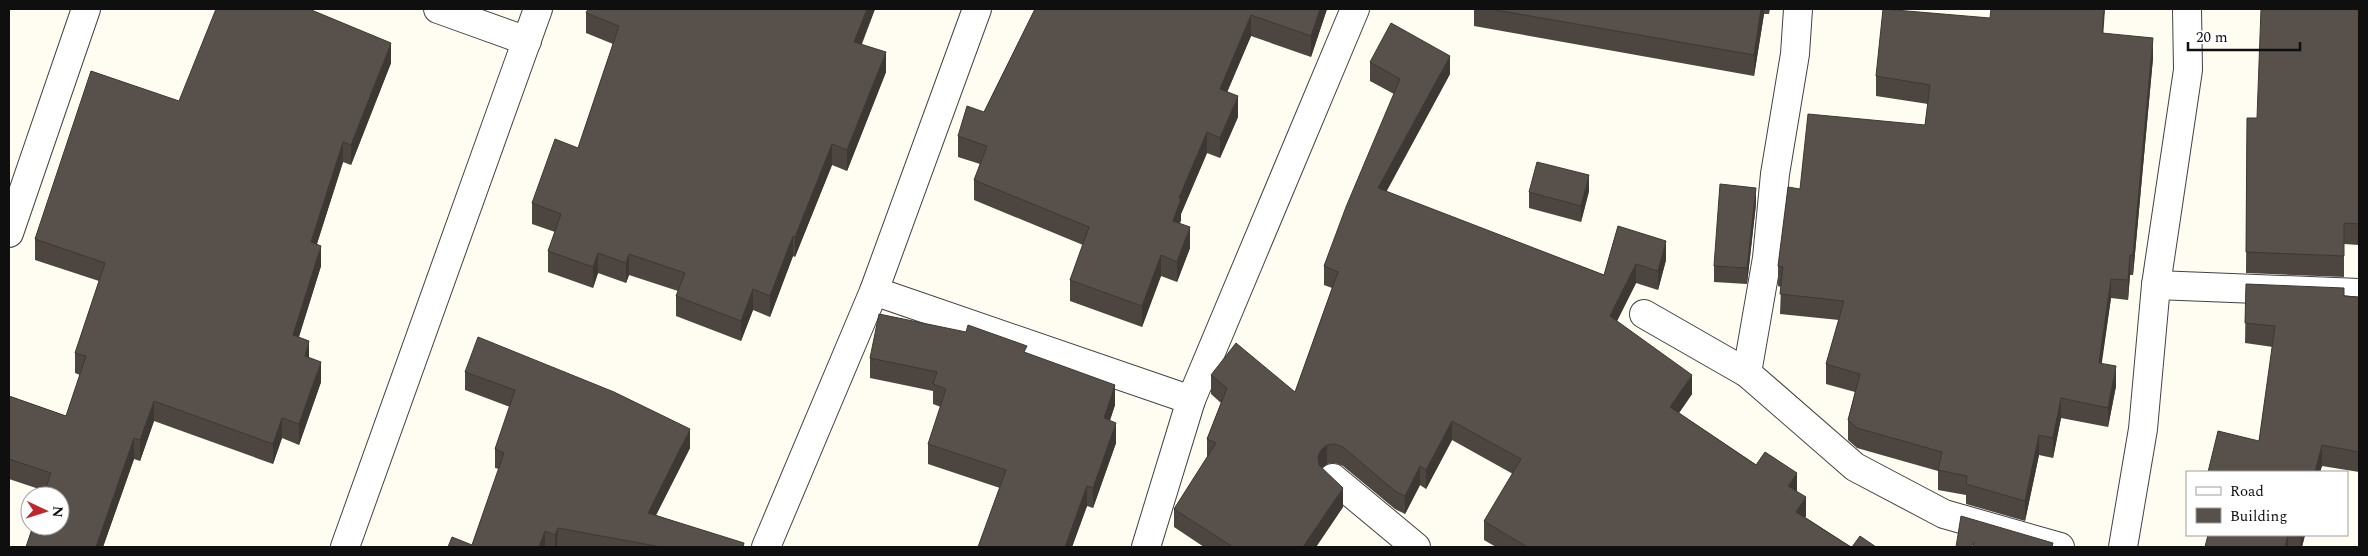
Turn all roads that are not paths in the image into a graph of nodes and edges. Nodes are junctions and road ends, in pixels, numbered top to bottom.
1 (86, 9) edge
2 (438, 9) edge
3 (538, 9) edge
4 (977, 9) edge
5 (1355, 9) edge
6 (1798, 9) edge
7 (2187, 9) edge
8 (527, 41) junction
9 (9, 233) edge
10 (2156, 285) junction
11 (874, 292) junction
12 (2359, 294) edge
13 (1644, 314) dead end
14 (1747, 373) junction
15 (1191, 400) junction
16 (1333, 478) edge
17 (346, 547) edge
18 (766, 547) edge
19 (1146, 547) edge
20 (1416, 547) edge
21 (2060, 547) edge
22 (2123, 547) edge

1 - 9 street
2 - 8 street
3 - 8 street
4 - 11 street
5 - 15 street
6 - 14 street
7 - 10 street
8 - 17 street
10 - 12 street
10 - 22 street
11 - 15 street
11 - 18 street
13 - 14 street
14 - 21 street
15 - 19 street
16 - 20 street

